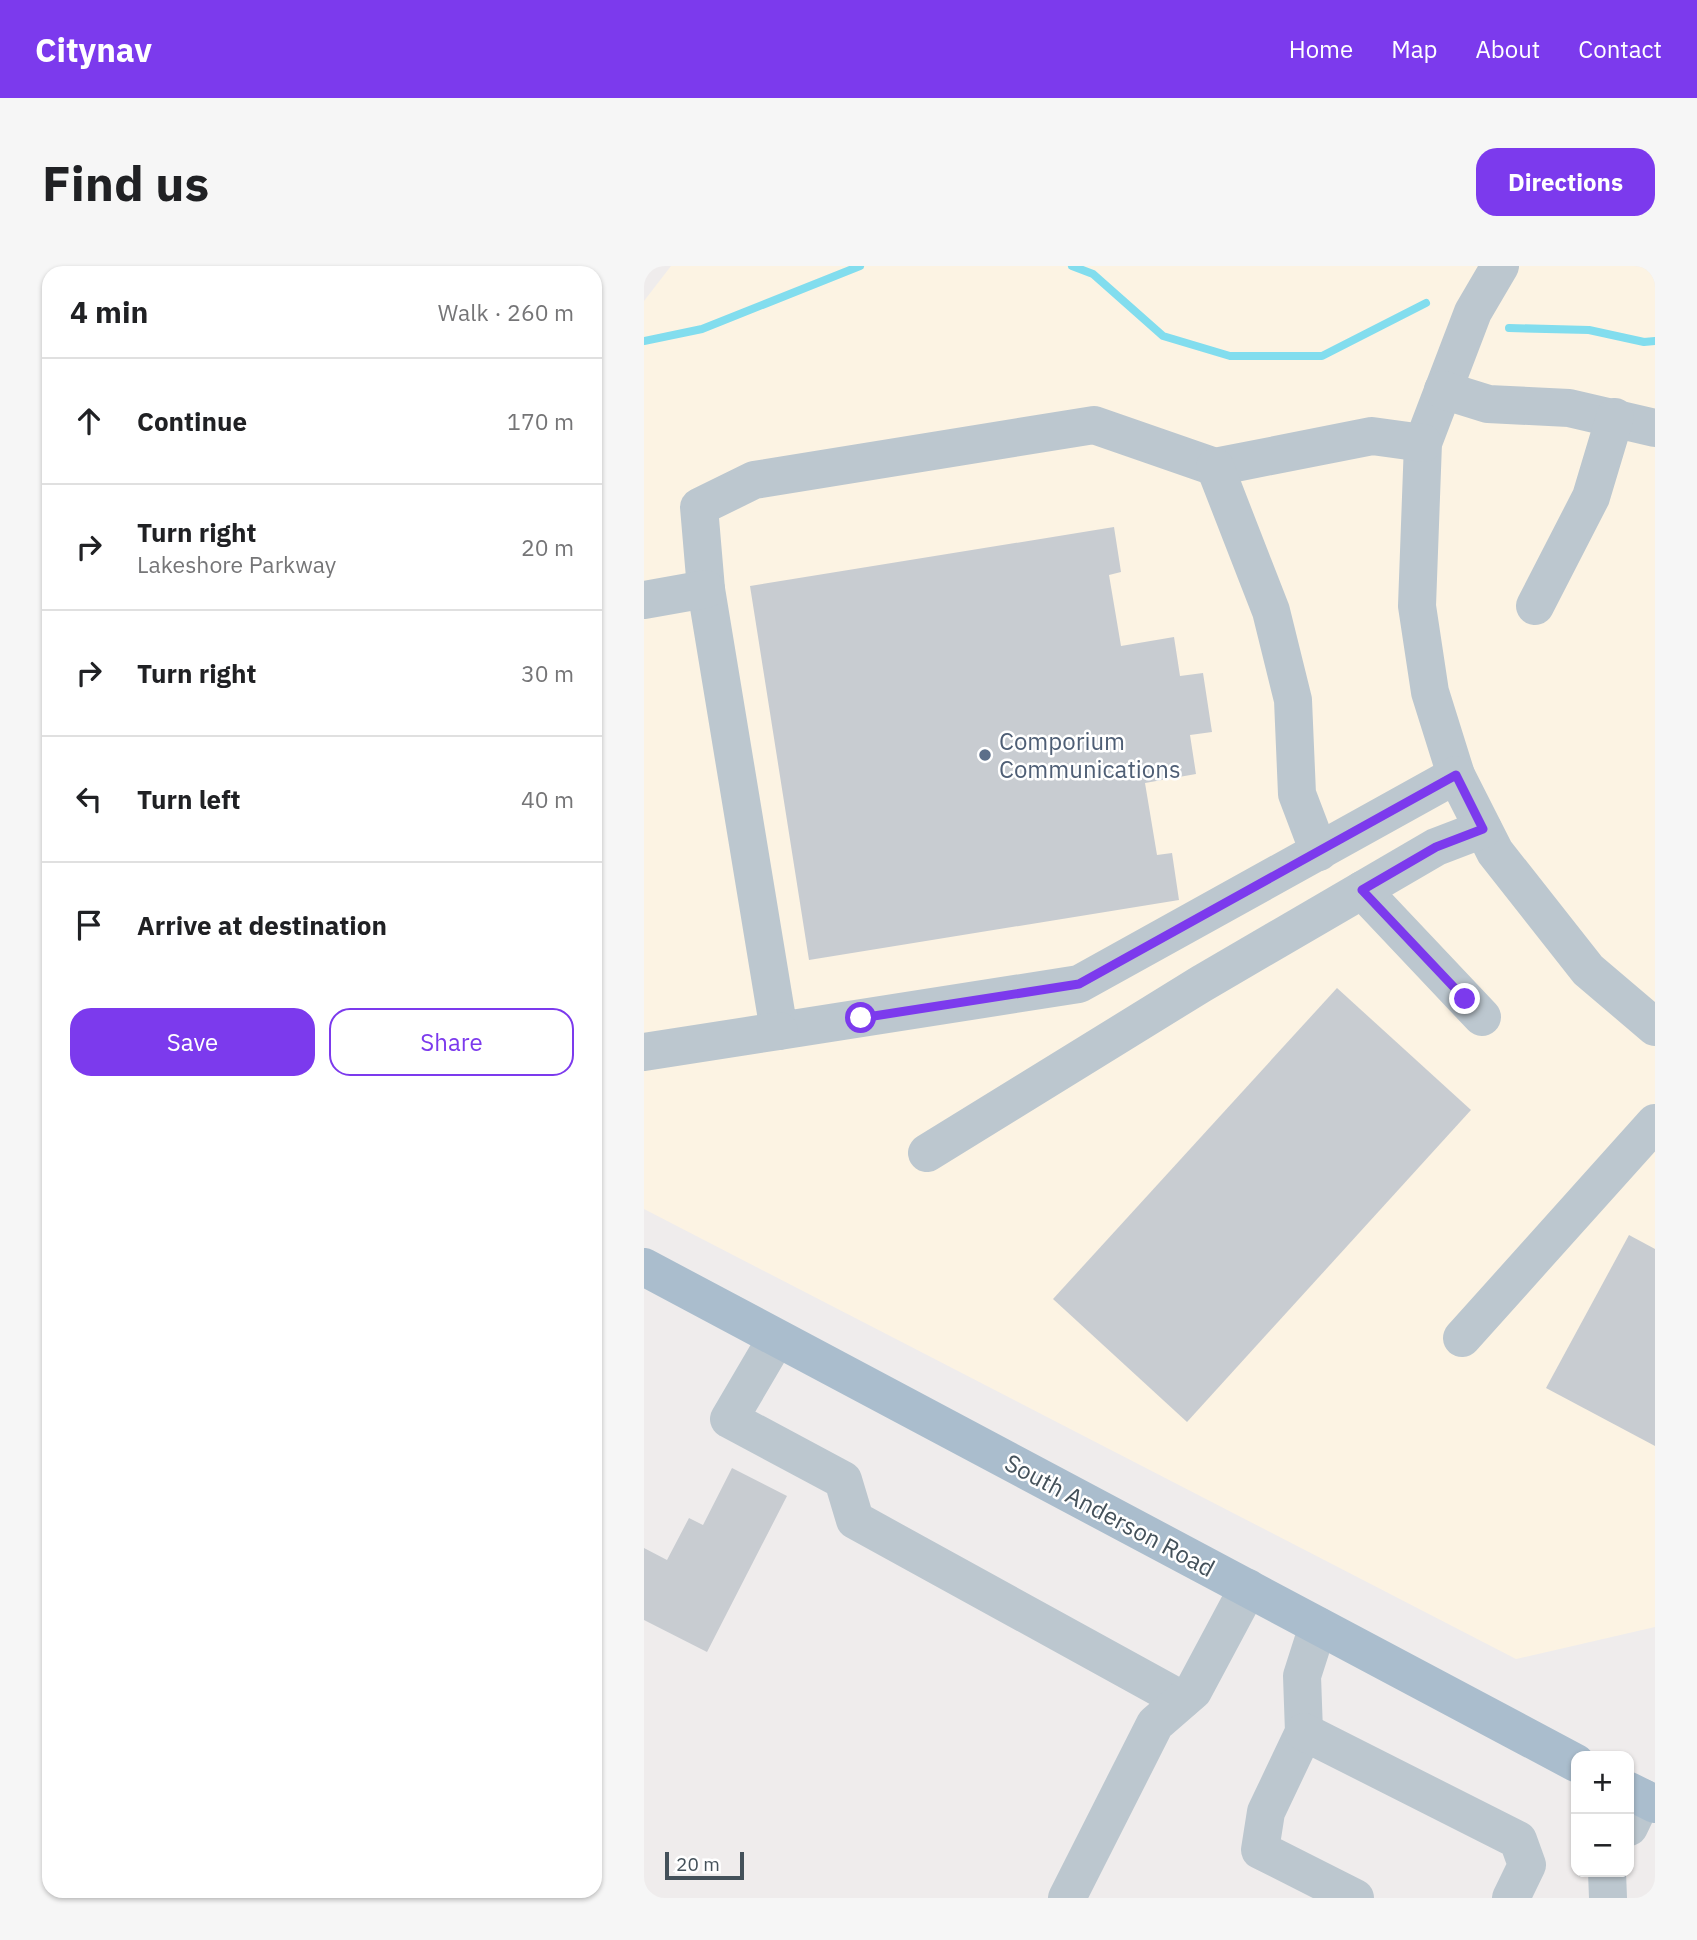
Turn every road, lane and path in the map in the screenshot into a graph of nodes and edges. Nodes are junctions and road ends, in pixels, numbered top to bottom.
1 (1500, 266) edge
2 (1443, 390) junction
3 (1615, 417) junction
4 (1655, 428) edge
5 (1423, 443) junction
6 (1215, 467) junction
7 (706, 589) junction
8 (644, 600) edge
9 (1535, 606) dead end
10 (1456, 775) junction
11 (1483, 829) junction
12 (1319, 852) junction
13 (1362, 890) junction
14 (1482, 1017) dead end
15 (1655, 1027) edge
16 (779, 1031) junction
17 (644, 1052) edge
18 (1655, 1123) edge
19 (927, 1153) dead end
20 (1642, 1162) edge
21 (644, 1267) edge
22 (1462, 1338) dead end
23 (776, 1339) junction
24 (1248, 1588) junction
25 (1318, 1626) junction
26 (1182, 1700) junction
27 (1304, 1732) junction
28 (1571, 1760) edge
29 (1607, 1877) edge
30 (1068, 1898) edge
31 (1354, 1898) edge
32 (1511, 1898) edge
33 (1608, 1898) edge

1 - 2 street
2 - 3 street
2 - 5 street
3 - 4 street
3 - 9 street
5 - 6 street
5 - 10 street
6 - 7 street
6 - 12 street
7 - 8 street
7 - 16 street
10 - 11 street
10 - 12 street
11 - 13 street
11 - 15 street
12 - 16 street
13 - 14 street
13 - 19 street
16 - 17 street
18 - 20 street
20 - 22 street
21 - 23 main road, South Anderson Road
23 - 24 main road, South Anderson Road
23 - 26 street
24 - 25 main road, South Anderson Road
24 - 26 street
25 - 27 street
25 - 28 main road, South Anderson Road
26 - 30 street
27 - 31 street
27 - 32 street
29 - 33 street

